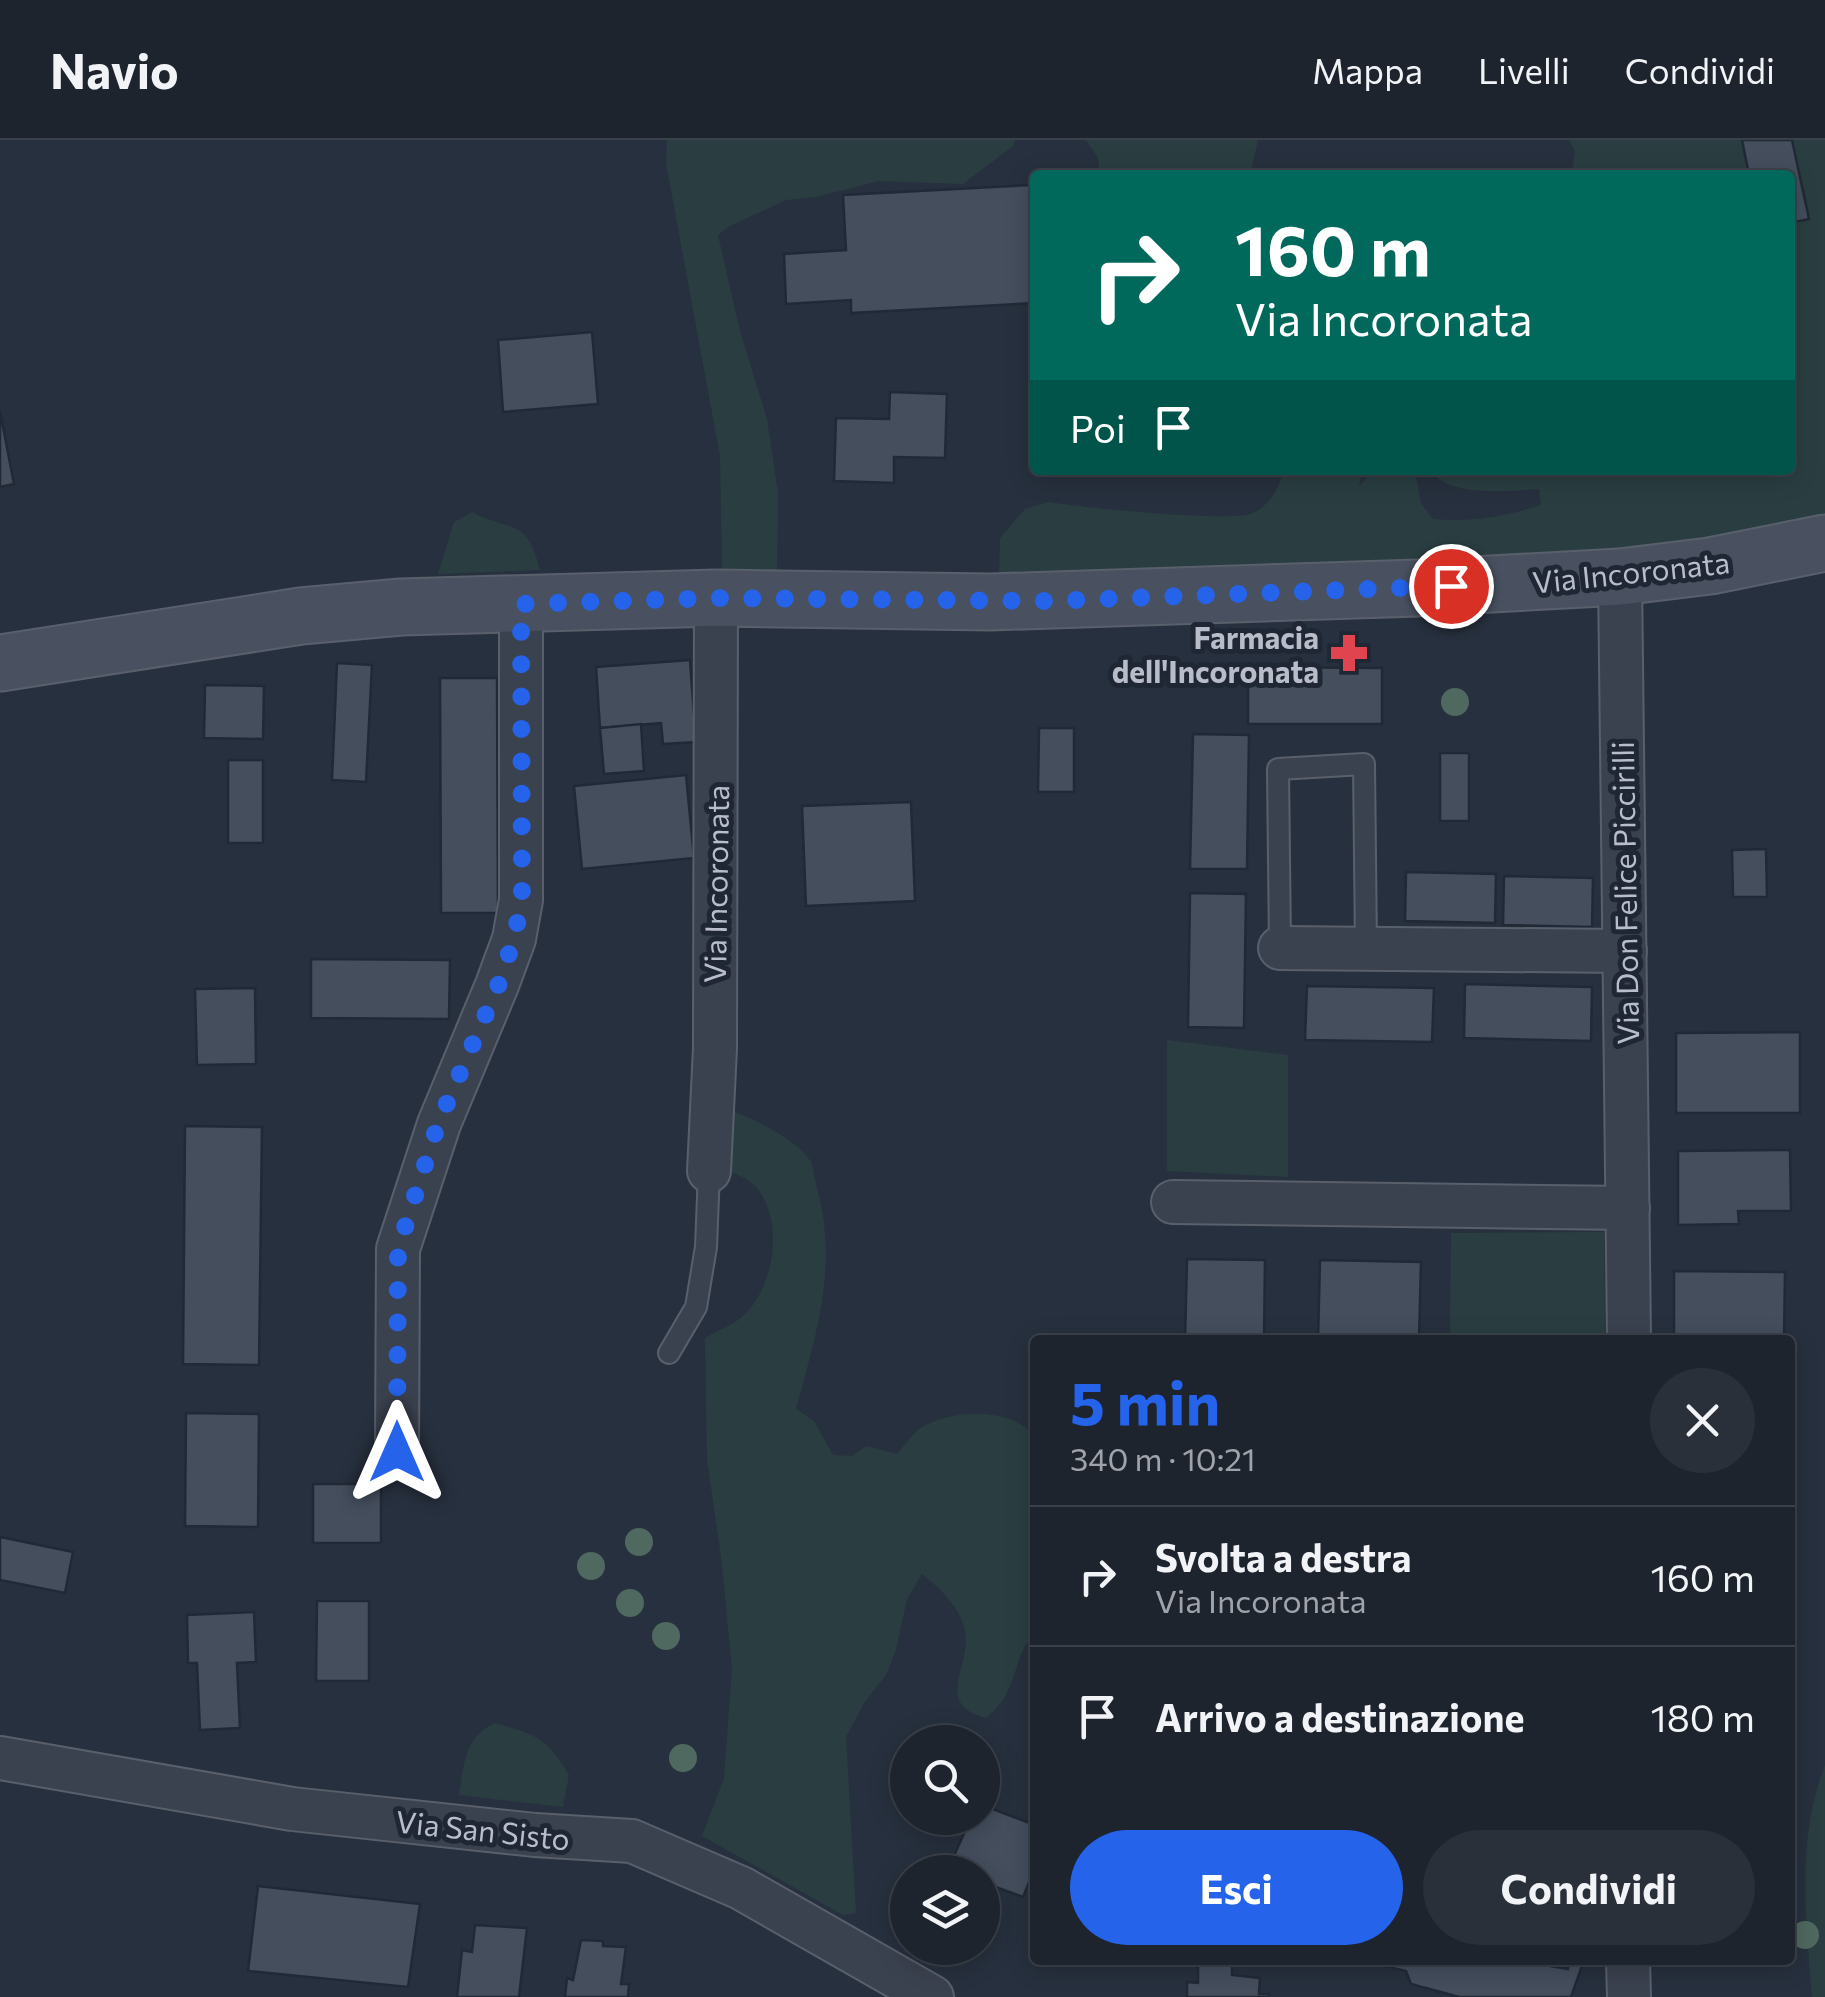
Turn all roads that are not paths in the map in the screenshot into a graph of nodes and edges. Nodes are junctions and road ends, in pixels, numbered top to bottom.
1 (1825, 543) edge
2 (1620, 577) junction
3 (716, 598) junction
4 (521, 604) junction
5 (0, 664) edge
6 (1280, 948) joint
7 (1366, 949) junction
8 (1624, 951) junction
9 (709, 1170) joint
10 (1173, 1202) dead end
11 (1628, 1208) junction
12 (1629, 1335) edge
13 (670, 1352) dead end
14 (397, 1452) dead end
15 (0, 1758) edge
16 (1628, 1965) edge
17 (932, 1997) edge
18 (1628, 1997) edge

1 - 2 main road, Via Incoronata
2 - 3 main road, Via Incoronata
2 - 8 street, Via Don Felice Piccirilli
3 - 4 main road, Via Incoronata
3 - 9 street, Via Incoronata
4 - 5 main road, Via Incoronata
4 - 14 street
6 - 7 street
6 - 7 lane
7 - 8 street
8 - 11 street, Via Don Felice Piccirilli
9 - 13 lane
10 - 11 street
11 - 12 street, Via Don Felice Piccirilli
15 - 17 street, Via San Sisto
16 - 18 street

